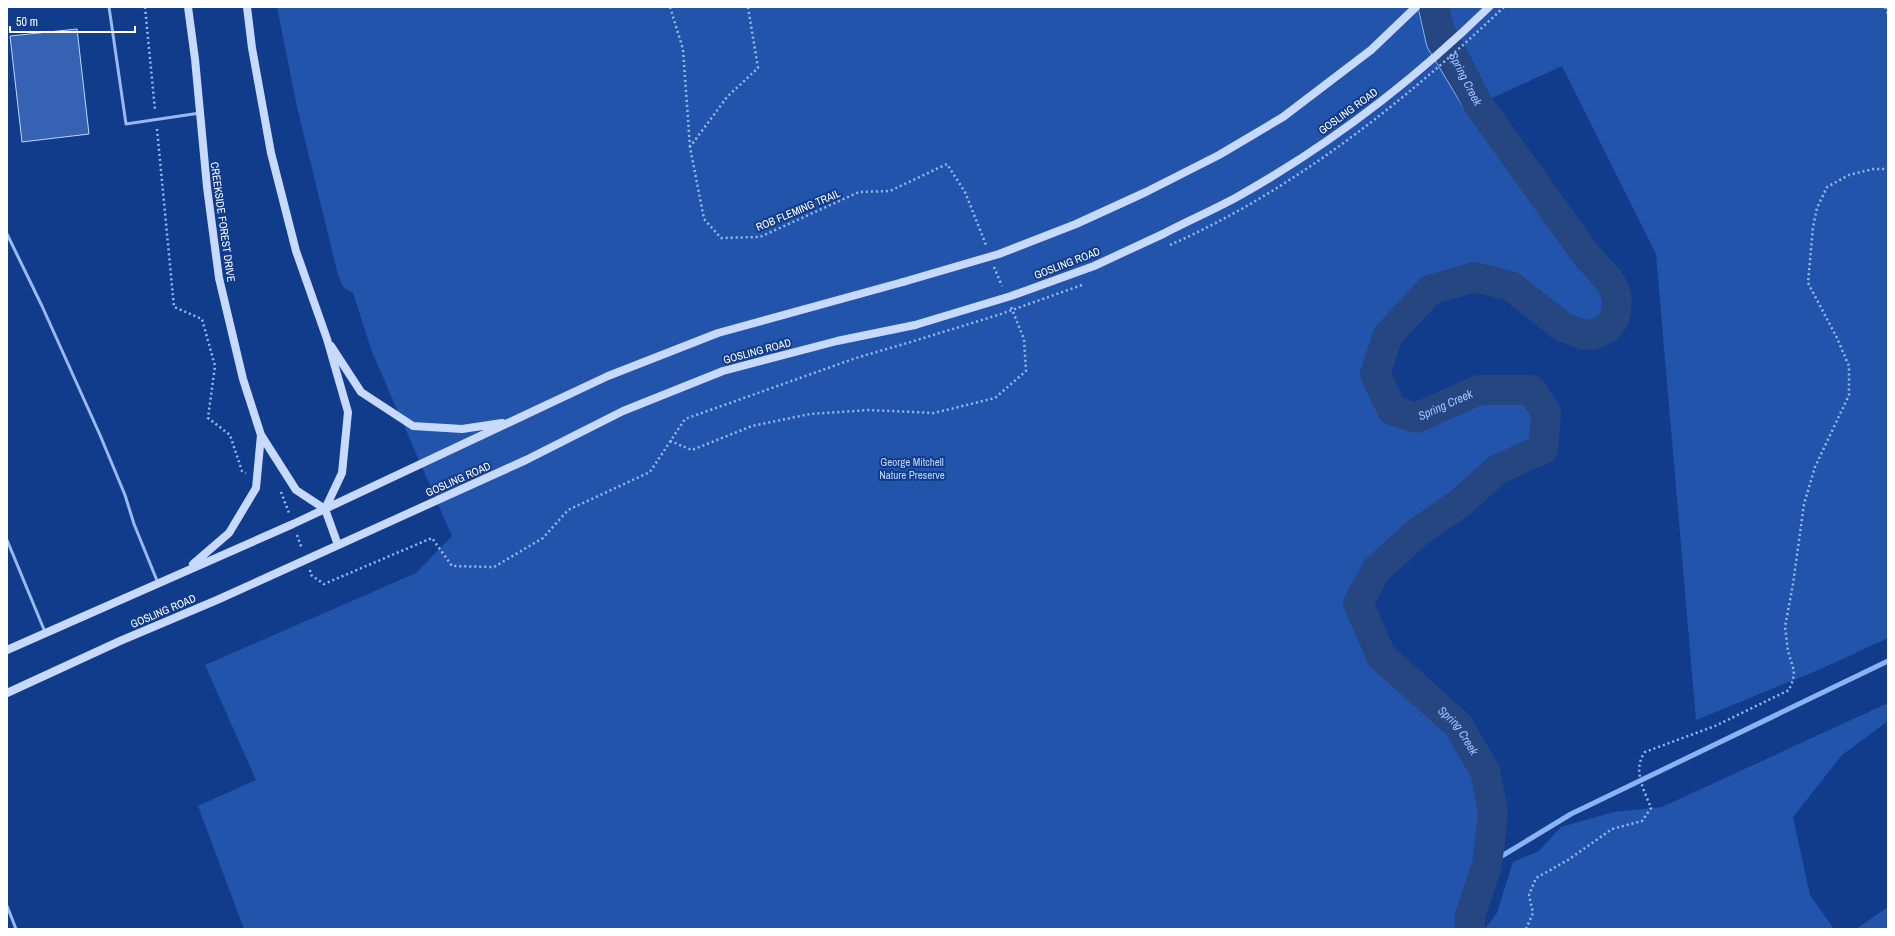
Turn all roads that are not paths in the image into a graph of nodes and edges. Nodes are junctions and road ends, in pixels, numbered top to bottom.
1 (109, 7) edge
2 (188, 7) edge
3 (247, 7) edge
4 (1416, 7) edge
5 (1489, 7) edge
6 (200, 113) junction
7 (7, 234) edge
8 (326, 339) junction
9 (511, 421) junction
10 (261, 435) junction
11 (325, 509) junction
12 (7, 540) edge
13 (338, 545) junction
14 (188, 569) junction
15 (158, 584) junction
16 (45, 632) junction
17 (7, 650) edge
18 (7, 693) edge
19 (7, 906) edge
20 (16, 929) edge

1 - 6 lane
2 - 6 main road, CREEKSIDE FOREST DRIVE
3 - 8 main road
4 - 9 main road, bridge
5 - 13 main road, GOSLING ROAD, bridge
6 - 10 main road, CREEKSIDE FOREST DRIVE
7 - 15 lane
8 - 9 main road
8 - 11 main road
9 - 11 main road
10 - 11 main road, CREEKSIDE FOREST DRIVE
10 - 14 main road, CREEKSIDE FOREST DRIVE
11 - 13 main road
11 - 14 main road
12 - 16 lane
13 - 18 main road, GOSLING ROAD
14 - 15 main road
15 - 16 main road
16 - 17 main road
19 - 20 lane

